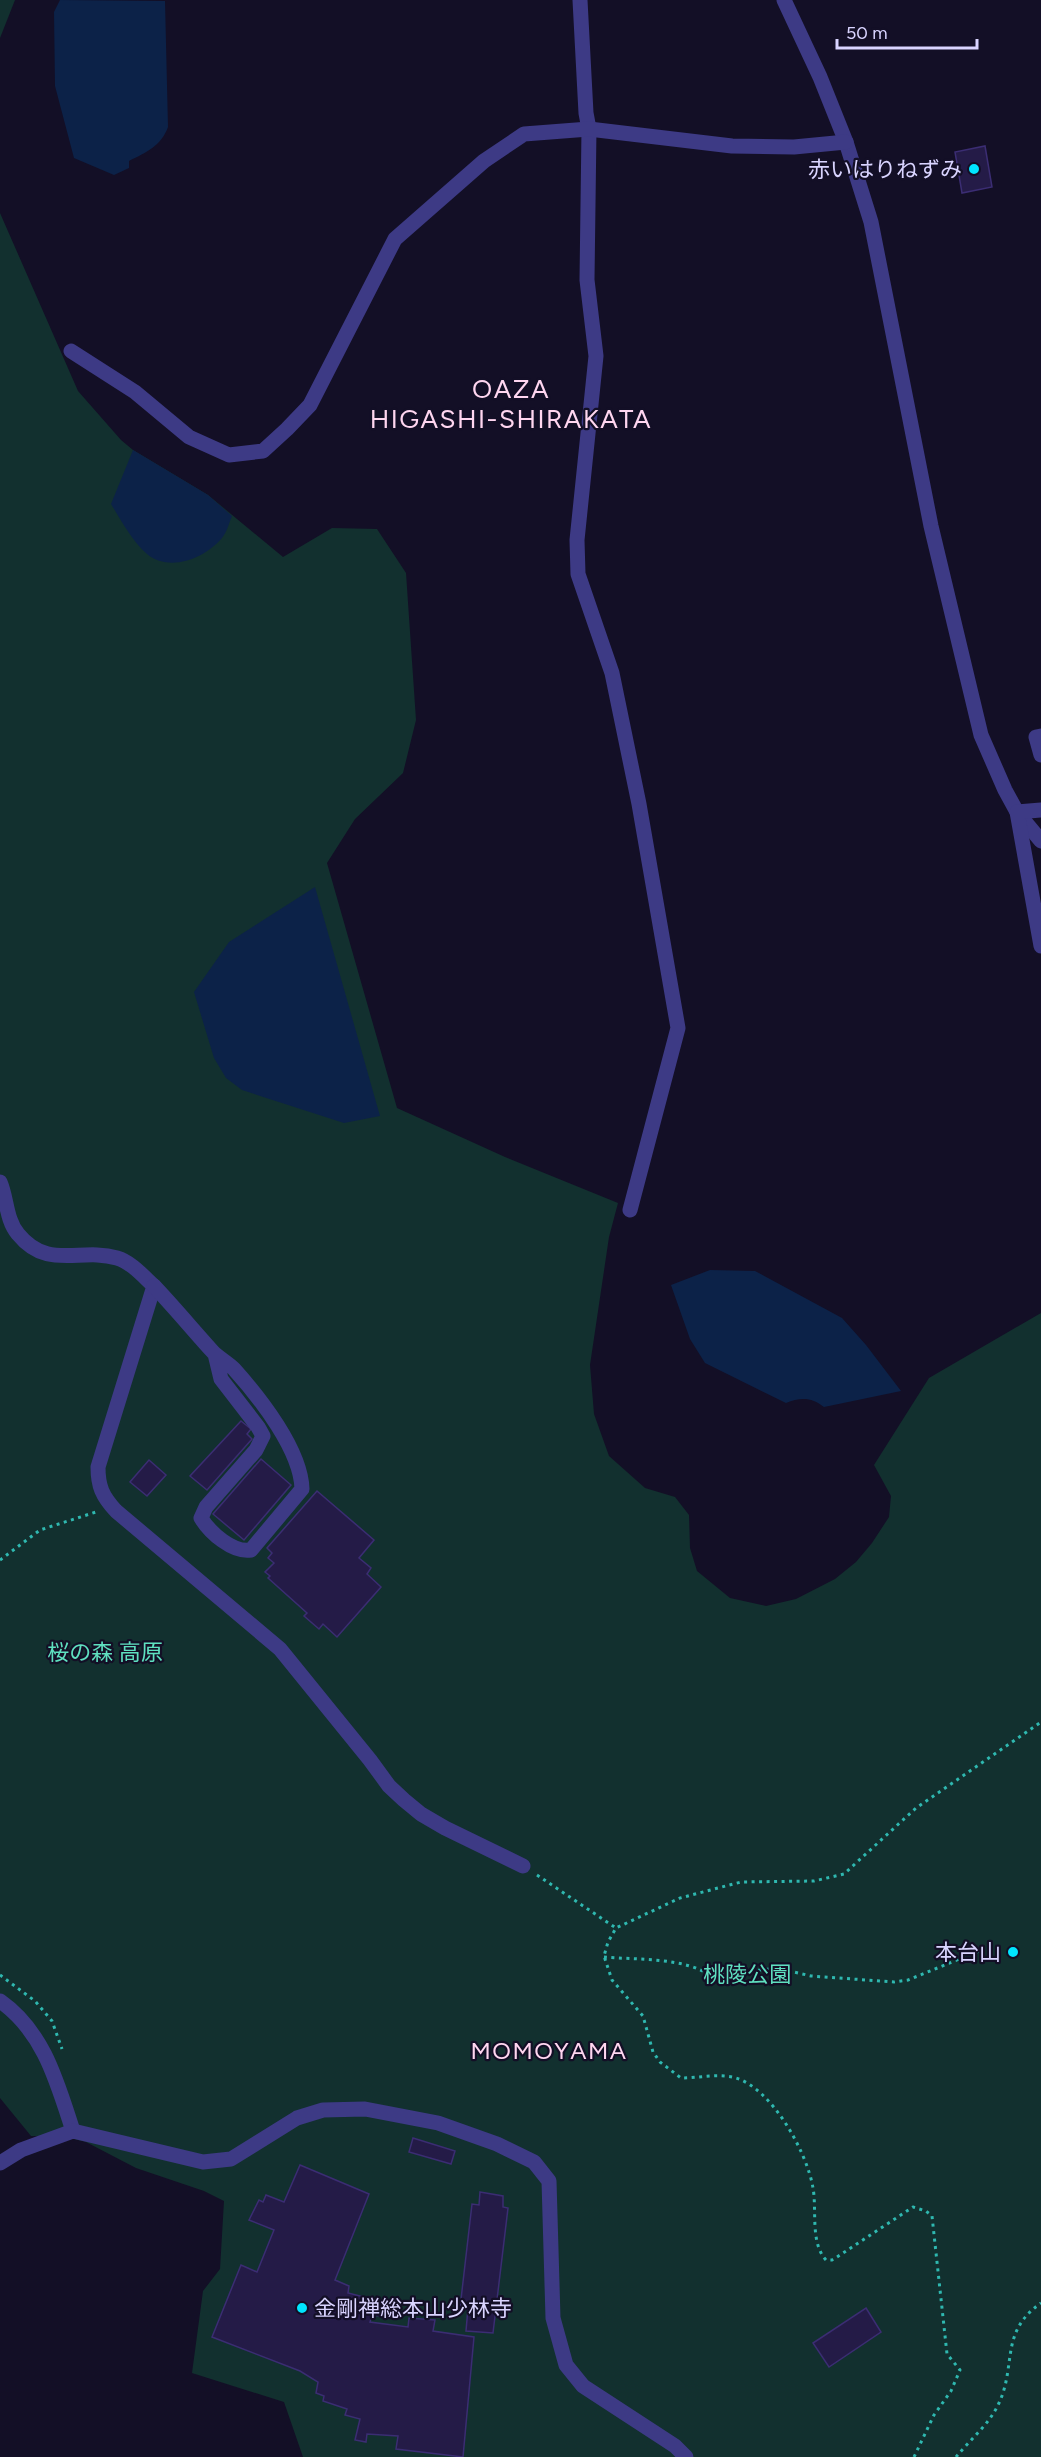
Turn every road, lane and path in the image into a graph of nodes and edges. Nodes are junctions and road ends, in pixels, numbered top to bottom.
1 (580, 0) edge
2 (784, 0) edge
3 (590, 129) junction
4 (846, 142) junction
5 (71, 351) dead end
6 (1041, 736) edge
7 (1041, 755) edge
8 (1041, 810) edge
9 (1017, 812) junction
10 (1041, 841) edge
11 (1041, 946) edge
12 (0, 1182) edge
13 (630, 1210) dead end
14 (154, 1286) junction
15 (215, 1354) junction
16 (111, 1506) junction
17 (0, 1560) edge
18 (1041, 1722) edge
19 (523, 1866) joint
20 (616, 1928) junction
21 (979, 1951) dead end
22 (604, 1957) junction
23 (0, 2001) edge
24 (73, 2130) junction
25 (0, 2163) edge
26 (1041, 2303) edge
27 (686, 2457) edge
28 (914, 2457) edge
29 (956, 2457) edge

1 - 3 street
2 - 4 street
3 - 4 street
3 - 5 street
3 - 13 street
4 - 9 street
6 - 7 street
8 - 9 street
9 - 10 street
9 - 11 street
12 - 14 street
14 - 15 street
14 - 16 street
15 - 15 street
16 - 17 path
16 - 19 street
18 - 20 path
19 - 20 path
20 - 22 path
21 - 22 path
22 - 28 path
23 - 24 street
24 - 25 street
24 - 27 street
26 - 29 path

